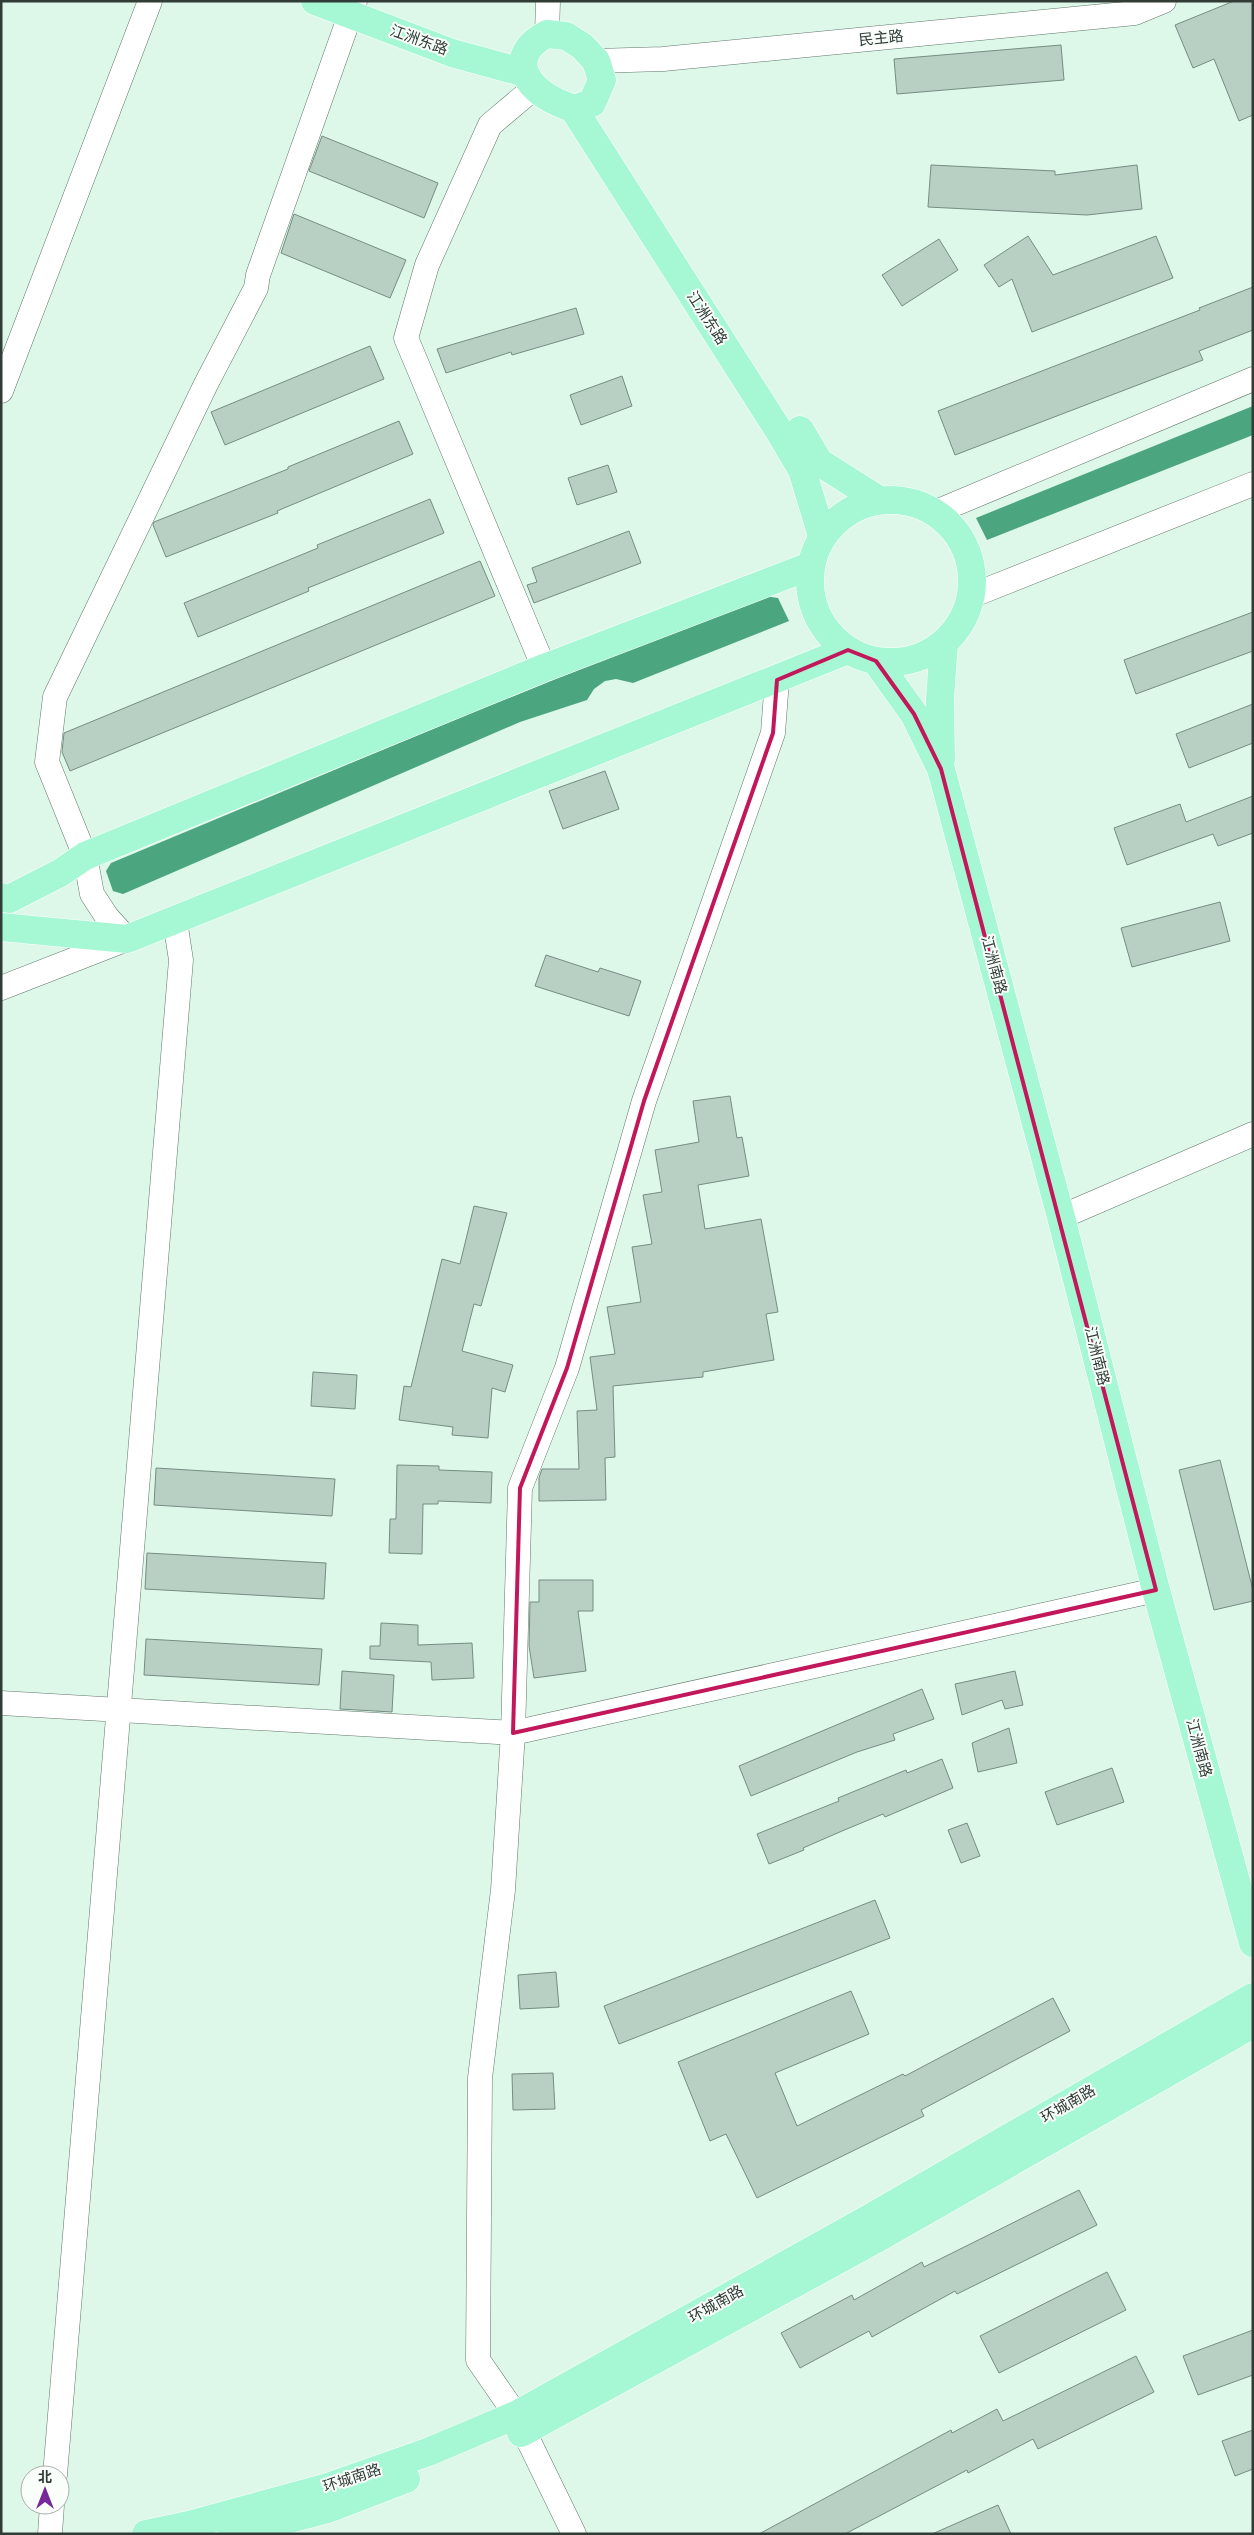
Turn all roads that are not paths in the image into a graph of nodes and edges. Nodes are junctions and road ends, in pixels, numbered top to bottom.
1 (150, 1) edge
2 (315, 1) edge
3 (548, 1) edge
4 (1164, 1) edge
5 (1135, 7) edge
6 (353, 8) edge
7 (546, 34) junction
8 (596, 62) junction
9 (530, 80) junction
10 (583, 106) junction
11 (1253, 378) edge
12 (1, 391) edge
13 (1253, 484) edge
14 (879, 500) junction
15 (936, 512) junction
16 (822, 536) junction
17 (810, 566) junction
18 (971, 596) junction
19 (944, 643) junction
20 (848, 650) junction
21 (876, 661) junction
22 (544, 668) junction
23 (777, 680) junction
24 (941, 769) junction
25 (85, 856) junction
26 (5, 898) edge
27 (175, 921) junction
28 (2, 930) edge
29 (127, 940) junction
30 (1, 988) edge
31 (1253, 1134) edge
32 (1061, 1217) junction
33 (1156, 1590) junction
34 (1, 1703) edge
35 (120, 1712) junction
36 (513, 1733) junction
37 (1253, 1943) edge
38 (1253, 1997) edge
39 (1253, 2024) edge
40 (520, 2424) junction
41 (56, 2465) edge
42 (51, 2515) edge
43 (50, 2534) edge
44 (146, 2534) edge
45 (232, 2534) edge
46 (574, 2534) edge

1 - 12 street
2 - 6 main road, 江洲东路
3 - 7 street
4 - 5 street, 民主路
5 - 8 street, 民主路
6 - 9 main road, 江洲东路
6 - 25 street
7 - 8 main road
7 - 9 main road
8 - 10 main road
9 - 10 main road
9 - 22 street
10 - 14 main road, 江洲东路
10 - 16 main road, 江洲东路
11 - 15 street
13 - 18 street
14 - 15 main road
14 - 16 main road
15 - 18 main road
16 - 17 main road
17 - 20 main road
17 - 22 main road
18 - 19 main road
19 - 21 main road
19 - 24 main road
20 - 21 main road
20 - 23 main road
21 - 24 main road
22 - 25 main road
23 - 27 main road
23 - 36 street
24 - 32 main road, 江洲南路
25 - 26 main road
25 - 29 street
26 - 28 street
27 - 29 main road
27 - 35 street
28 - 29 main road
29 - 30 street
31 - 32 street
32 - 33 main road, 江洲南路
33 - 36 street
33 - 37 main road, 江洲南路
34 - 35 street
35 - 36 street
35 - 41 street
36 - 40 street
38 - 40 main road, 环城南路
39 - 40 main road, 环城南路
40 - 44 main road, 环城南路
40 - 45 main road, 环城南路
40 - 46 street
42 - 43 street

